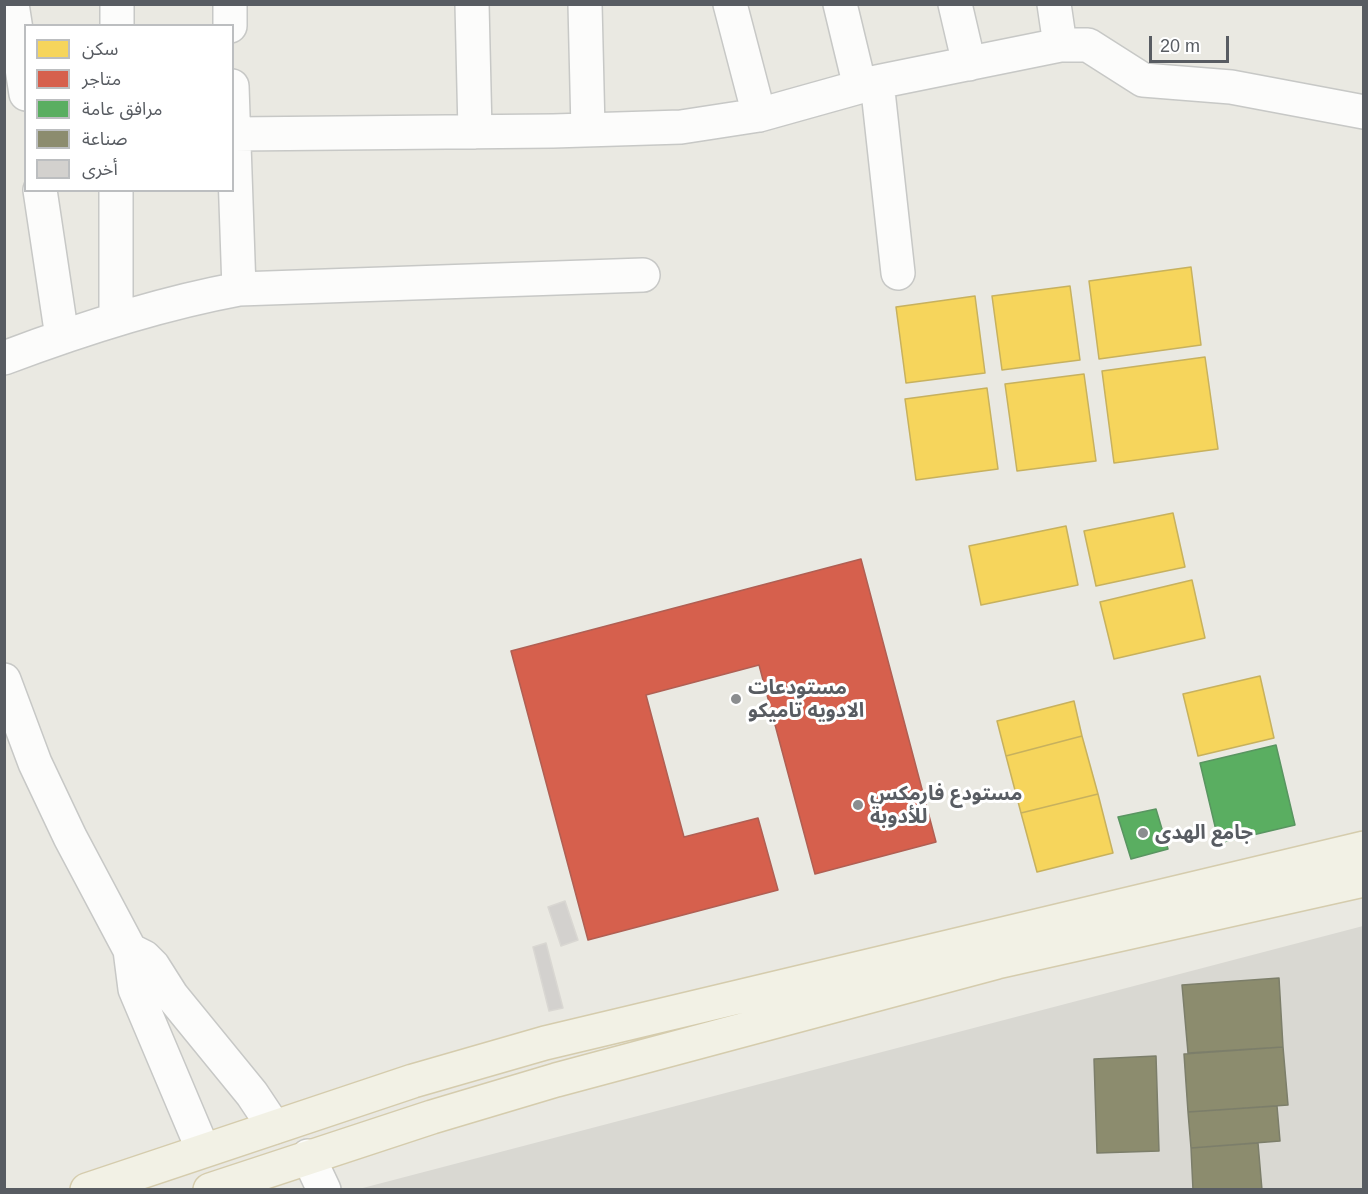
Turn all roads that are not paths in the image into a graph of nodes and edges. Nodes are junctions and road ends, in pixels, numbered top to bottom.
1 (12, 4) edge
2 (117, 4) edge
3 (230, 4) edge
4 (472, 4) edge
5 (585, 4) edge
6 (730, 4) edge
7 (840, 4) edge
8 (956, 4) edge
9 (1054, 4) edge
10 (117, 24) edge
11 (230, 24) edge
12 (1060, 45) junction
13 (969, 64) junction
14 (24, 81) edge
15 (868, 84) junction
16 (1364, 112) edge
17 (759, 115) junction
18 (588, 130) junction
19 (475, 132) junction
20 (234, 134) joint
21 (40, 192) edge
22 (116, 192) edge
23 (898, 273) dead end
24 (643, 275) dead end
25 (239, 289) junction
26 (116, 319) junction
27 (62, 337) junction
28 (4, 358) edge
29 (4, 680) edge
30 (1364, 848) edge
31 (1364, 880) edge
32 (130, 950) junction
33 (787, 984) junction
34 (795, 1016) junction
35 (274, 1127) junction
36 (203, 1150) junction
37 (308, 1156) junction
38 (87, 1190) edge
39 (210, 1190) edge
40 (324, 1190) edge

1 - 14 street
2 - 10 street
3 - 11 street
4 - 19 street
5 - 18 street
6 - 17 street
7 - 15 street
8 - 13 street
9 - 12 street
12 - 13 street
12 - 16 street
13 - 15 street
15 - 17 street
15 - 23 street
17 - 18 street
18 - 19 street
19 - 20 street
20 - 25 street
21 - 27 street
22 - 26 street
24 - 25 street
25 - 26 street
26 - 27 street
27 - 28 street
29 - 32 street
30 - 33 main road
31 - 34 main road
32 - 35 street
32 - 36 street
33 - 34 main road
33 - 35 main road
34 - 37 main road
35 - 36 main road
36 - 38 main road
37 - 39 main road
37 - 40 street

